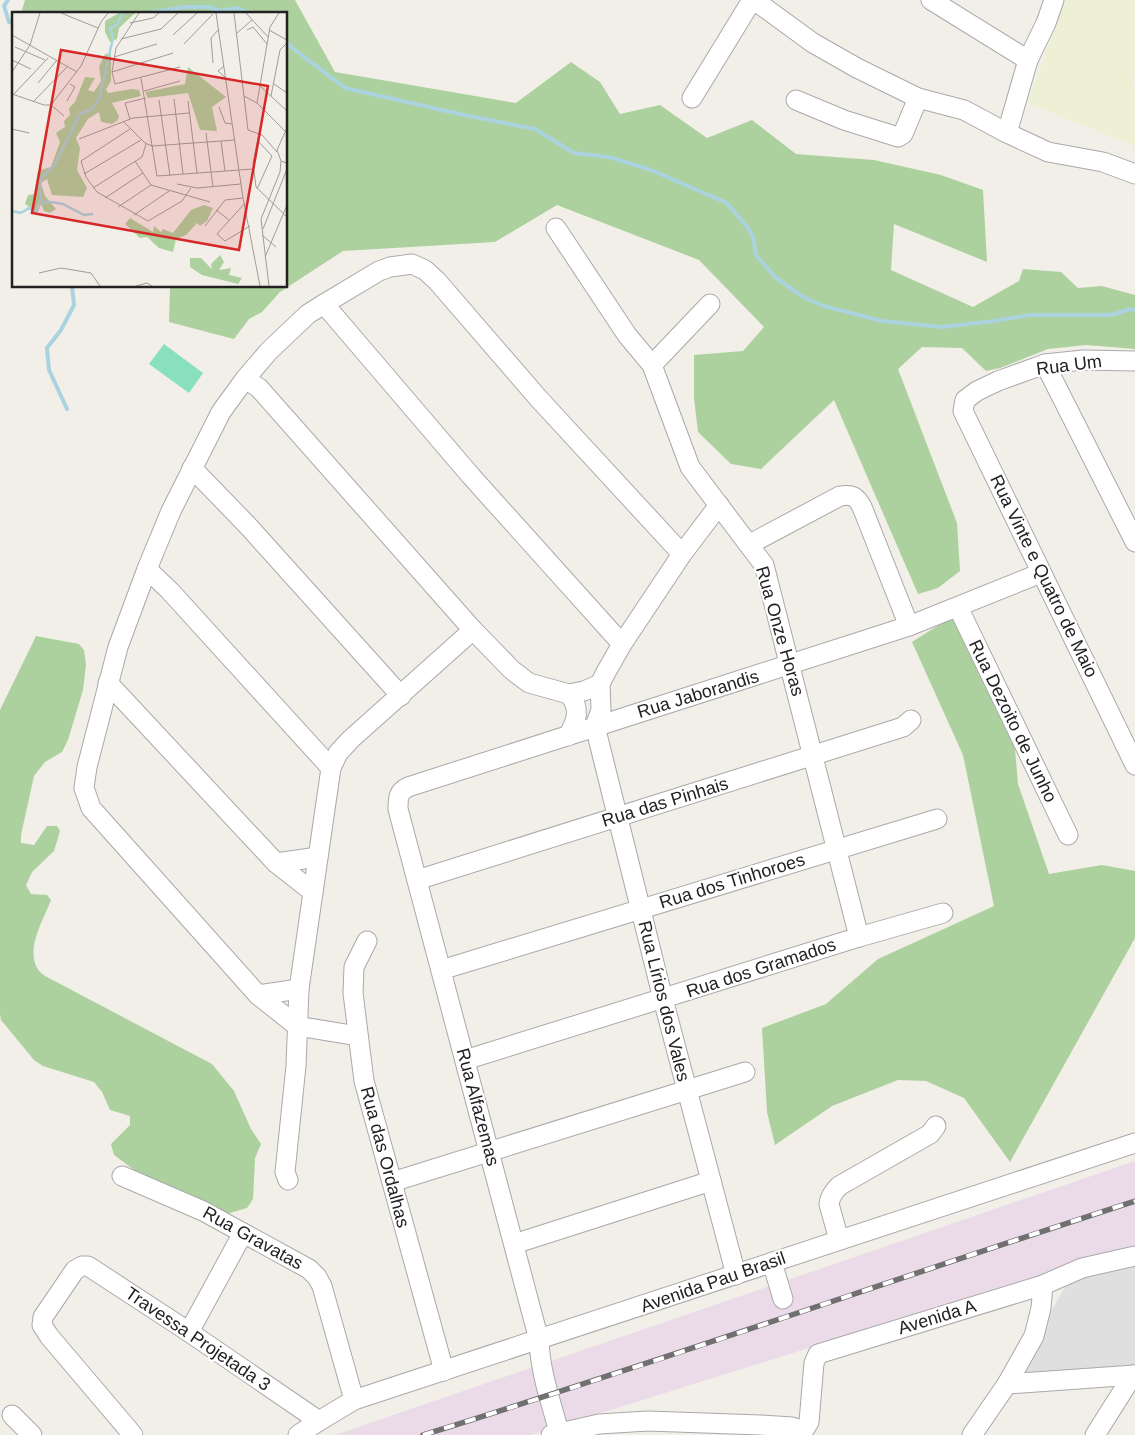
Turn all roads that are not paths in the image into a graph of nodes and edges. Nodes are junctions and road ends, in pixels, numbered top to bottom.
1 (753, 0) edge
2 (931, 0) edge
3 (1054, 0) edge
4 (1028, 60) junction
5 (692, 98) dead end
6 (918, 98) junction
7 (796, 100) dead end
8 (1007, 133) junction
9 (1135, 174) edge
10 (556, 228) dead end
11 (324, 304) junction
12 (710, 304) dead end
13 (1135, 361) edge
14 (1045, 364) junction
15 (652, 365) junction
16 (245, 379) junction
17 (977, 391) joint
18 (192, 468) junction
19 (719, 505) junction
20 (1135, 542) edge
21 (750, 544) junction
22 (682, 554) junction
23 (147, 569) junction
24 (1041, 573) junction
25 (958, 607) junction
26 (909, 626) junction
27 (473, 630) junction
28 (622, 644) junction
29 (790, 665) junction
30 (108, 683) junction
31 (600, 684) junction
32 (569, 694) junction
33 (401, 696) junction
34 (911, 720) dead end
35 (595, 726) junction
36 (568, 736) junction
37 (814, 756) junction
38 (1135, 765) edge
39 (331, 768) junction
40 (408, 787) joint
41 (618, 817) junction
42 (937, 818) dead end
43 (1068, 835) dead end
44 (837, 849) junction
45 (318, 857) junction
46 (276, 863) junction
47 (417, 880) junction
48 (313, 892) junction
49 (640, 909) junction
50 (943, 914) dead end
51 (859, 937) junction
52 (367, 941) dead end
53 (441, 970) junction
54 (299, 989) junction
55 (258, 995) junction
56 (663, 1000) junction
57 (297, 1026) junction
58 (358, 1036) junction
59 (465, 1060) junction
60 (745, 1072) dead end
61 (687, 1091) junction
62 (936, 1126) dead end
63 (1135, 1143) edge
64 (490, 1152) junction
65 (122, 1176) dead end
66 (288, 1180) dead end
67 (711, 1181) junction
68 (392, 1182) junction
69 (243, 1233) junction
70 (839, 1240) junction
71 (514, 1244) junction
72 (1135, 1256) edge
73 (772, 1262) junction
74 (736, 1274) junction
75 (1044, 1285) junction
76 (783, 1299) dead end
77 (189, 1332) junction
78 (539, 1340) junction
79 (444, 1371) junction
80 (1134, 1375) edge
81 (1007, 1384) junction
82 (354, 1400) junction
83 (12, 1415) dead end
84 (319, 1421) junction
85 (757, 1430) edge
86 (555, 1434) edge
87 (802, 1434) edge
88 (32, 1435) edge
89 (133, 1435) edge
90 (298, 1435) edge
91 (972, 1435) edge
92 (1094, 1435) edge

1 - 5 street
1 - 6 street
2 - 4 street
3 - 4 street
4 - 8 street
6 - 7 street
6 - 8 street
8 - 9 street
10 - 15 street, Rua Onze Horas
11 - 16 street
11 - 22 street
11 - 28 street
12 - 15 street
13 - 14 street, Rua Um
14 - 17 street, Rua Um
14 - 20 street
15 - 19 street, Rua Onze Horas
16 - 18 street
16 - 27 street
17 - 24 street, Rua Vinte e Quatro de Maio
18 - 23 street
18 - 33 street
19 - 21 street, Rua Onze Horas
19 - 22 street
21 - 26 street
21 - 29 street, Rua Onze Horas
22 - 28 street
23 - 30 street
23 - 39 street
24 - 25 street, Rua Jaborandis
24 - 38 street, Rua Vinte e Quatro de Maio
25 - 26 street, Rua Jaborandis
25 - 43 street, Rua Dezoito de Junho
26 - 29 street, Rua Jaborandis
27 - 32 street
27 - 33 street
28 - 31 street
29 - 35 street, Rua Jaborandis
29 - 37 street, Rua Onze Horas
30 - 46 street
30 - 55 street
31 - 32 street
31 - 35 street
32 - 36 street
33 - 39 street
34 - 37 street, Rua das Pinhais
35 - 36 street, Rua Jaborandis
35 - 41 street, Rua Lírios dos Vales
36 - 40 street, Rua Jaborandis
37 - 41 street, Rua das Pinhais
37 - 44 street, Rua Onze Horas
39 - 45 street
40 - 47 street, Rua Alfazemas
41 - 47 street, Rua das Pinhais
41 - 49 street, Rua Lírios dos Vales
42 - 44 street, Rua dos Tinhoroes
44 - 49 street, Rua dos Tinhoroes
44 - 51 street, Rua Onze Horas
45 - 46 street
45 - 48 street
46 - 48 street
47 - 53 street, Rua Alfazemas
48 - 54 street
49 - 53 street, Rua dos Tinhoroes
49 - 56 street, Rua Lírios dos Vales
50 - 51 street, Rua dos Gramados
51 - 56 street, Rua dos Gramados
52 - 58 street, Rua das Ordalhas
53 - 59 street, Rua Alfazemas
54 - 55 street
54 - 57 street
55 - 57 street
56 - 59 street, Rua dos Gramados
56 - 61 street, Rua Lírios dos Vales
57 - 58 street
57 - 66 street
58 - 68 street, Rua das Ordalhas
59 - 64 street, Rua Alfazemas
60 - 61 street
61 - 64 street
61 - 67 street, Rua Lírios dos Vales
62 - 70 street
63 - 70 street, Avenida Pau Brasil
64 - 68 street
64 - 71 street, Rua Alfazemas
65 - 69 street, Rua Gravatas
67 - 71 street
67 - 74 street, Rua Lírios dos Vales
68 - 79 street, Rua das Ordalhas
69 - 77 street
69 - 82 street, Rua Gravatas
70 - 73 street, Avenida Pau Brasil
71 - 78 street, Rua Alfazemas
72 - 75 street, Avenida A
73 - 74 street, Avenida Pau Brasil
73 - 76 street
74 - 78 street, Avenida Pau Brasil
75 - 81 street
75 - 87 street, Avenida A
77 - 84 street, Travessa Projetada 3
77 - 89 street, Travessa Projetada 3
78 - 79 street, Avenida Pau Brasil
78 - 86 street, Rua Alfazemas
79 - 82 street, Avenida Pau Brasil
80 - 81 street
80 - 92 street
81 - 91 street
82 - 84 street, Avenida Pau Brasil
83 - 88 street
84 - 90 street, Avenida Pau Brasil
85 - 86 street
85 - 87 street

